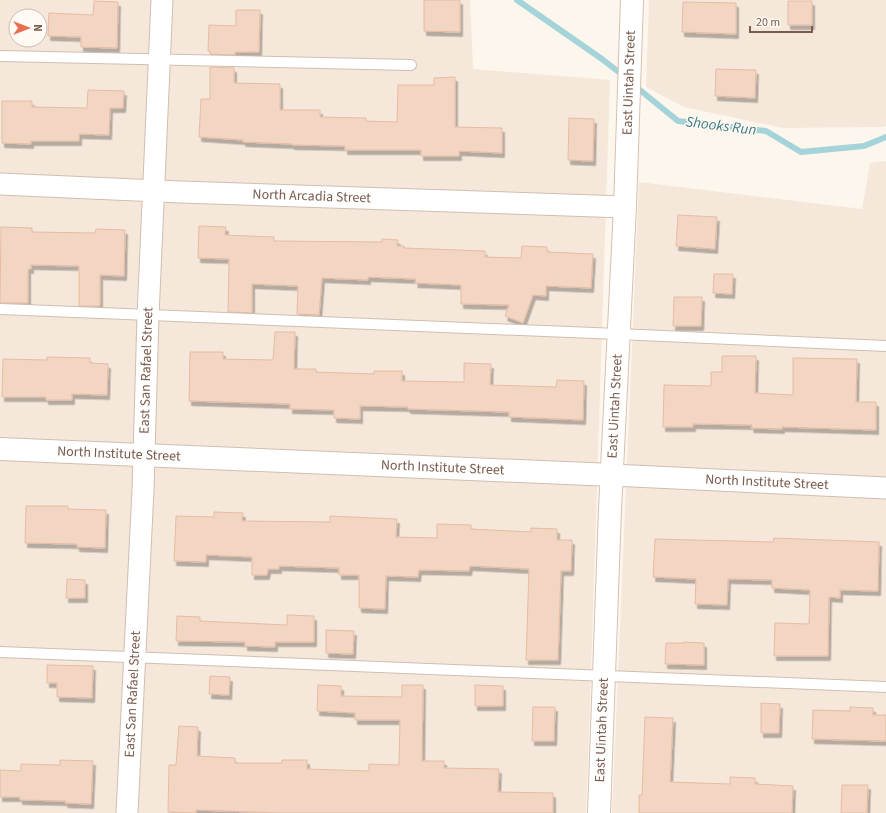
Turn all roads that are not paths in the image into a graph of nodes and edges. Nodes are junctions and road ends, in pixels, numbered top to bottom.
1 (162, 0) edge
2 (632, 0) edge
3 (0, 56) edge
4 (159, 59) junction
5 (411, 65) dead end
6 (0, 184) edge
7 (154, 191) junction
8 (625, 207) junction
9 (0, 309) edge
10 (148, 316) junction
11 (618, 334) junction
12 (886, 346) edge
13 (0, 449) edge
14 (144, 455) junction
15 (612, 475) junction
16 (886, 488) edge
17 (0, 652) edge
18 (134, 657) junction
19 (604, 676) junction
20 (886, 687) edge
21 (127, 813) edge
22 (599, 813) edge

1 - 4 street, East San Rafael Street
2 - 8 main road, East Uintah Street
3 - 4 lane
4 - 5 lane
4 - 7 street, East San Rafael Street
6 - 7 street, North Arcadia Street
7 - 8 street, North Arcadia Street
7 - 10 street, East San Rafael Street
8 - 11 main road, East Uintah Street
9 - 10 lane
10 - 11 lane
10 - 14 street, East San Rafael Street
11 - 12 lane
11 - 15 main road, East Uintah Street
13 - 14 main road, North Institute Street
14 - 15 main road, North Institute Street
14 - 18 street, East San Rafael Street
15 - 16 street, North Institute Street
15 - 19 main road, East Uintah Street
17 - 18 lane
18 - 19 lane
18 - 21 street, East San Rafael Street
19 - 20 lane
19 - 22 main road, East Uintah Street

